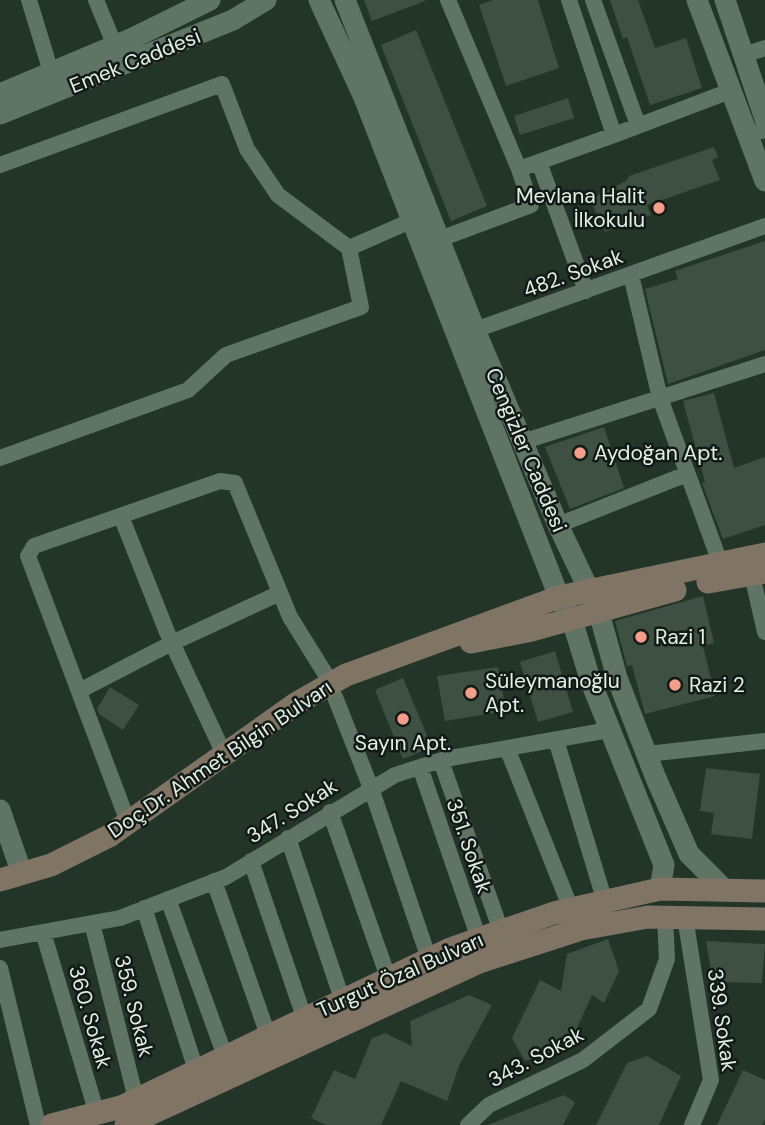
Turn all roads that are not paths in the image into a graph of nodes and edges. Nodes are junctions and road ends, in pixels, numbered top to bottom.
1 (29, 0) edge
2 (96, 0) edge
3 (210, 0) edge
4 (266, 0) edge
5 (319, 0) edge
6 (345, 0) edge
7 (448, 0) edge
8 (569, 0) edge
9 (593, 0) edge
10 (696, 0) edge
11 (725, 0) edge
12 (115, 46) junction
13 (765, 47) edge
14 (744, 55) junction
15 (51, 72) junction
16 (730, 92) junction
17 (0, 94) edge
18 (0, 114) edge
19 (765, 119) edge
20 (638, 125) junction
21 (756, 132) edge
22 (614, 135) junction
23 (539, 162) junction
24 (0, 165) edge
25 (519, 169) junction
26 (765, 181) edge
27 (413, 220) junction
28 (765, 226) edge
29 (440, 239) junction
30 (349, 248) junction
31 (631, 275) junction
32 (586, 291) junction
33 (475, 330) junction
34 (765, 363) edge
35 (660, 398) junction
36 (522, 442) junction
37 (0, 458) edge
38 (687, 474) junction
39 (121, 516) junction
40 (558, 525) junction
41 (765, 554) edge
42 (722, 565) junction
43 (759, 574) edge
44 (280, 593) junction
45 (559, 597) junction
46 (595, 601) junction
47 (572, 620) junction
48 (765, 632) edge
49 (172, 643) junction
50 (333, 690) junction
51 (79, 691) junction
52 (609, 730) junction
53 (556, 740) junction
54 (765, 741) edge
55 (507, 748) junction
56 (224, 754) junction
57 (647, 754) junction
58 (441, 761) junction
59 (420, 767) junction
60 (371, 788) junction
61 (0, 810) edge
62 (331, 812) junction
63 (128, 822) junction
64 (288, 838) junction
65 (251, 861) junction
66 (22, 874) junction
67 (0, 880) edge
68 (214, 881) junction
69 (723, 888) junction
70 (660, 889) junction
71 (765, 891) edge
72 (0, 894) edge
73 (168, 899) junction
74 (605, 902) junction
75 (144, 908) junction
76 (571, 909) junction
77 (675, 917) junction
78 (765, 919) edge
79 (92, 923) junction
80 (501, 931) junction
81 (43, 932) junction
82 (480, 939) junction
83 (0, 940) edge
84 (429, 959) junction
85 (0, 968) edge
86 (388, 977) junction
87 (342, 999) junction
88 (304, 1017) junction
89 (268, 1035) junction
90 (225, 1056) junction
91 (197, 1070) junction
92 (97, 1114) junction
93 (149, 1116) edge
94 (38, 1125) edge
95 (52, 1125) edge
96 (126, 1125) edge
97 (468, 1125) edge
98 (692, 1125) edge

1 - 15 street
2 - 12 street
3 - 12 street, Emek Caddesi
4 - 18 street, Emek Caddesi
5 - 27 street, Cengizler Caddesi
6 - 29 street, Cengizler Caddesi
7 - 25 street
8 - 22 street
9 - 20 street
10 - 16 street
11 - 14 street
12 - 15 street, Emek Caddesi
13 - 14 street
14 - 19 street
15 - 17 street, Emek Caddesi
16 - 20 street
16 - 21 street
20 - 22 street
21 - 26 street
22 - 23 street
23 - 25 street
23 - 32 street
24 - 30 street
25 - 29 street
27 - 30 street
27 - 45 street, Cengizler Caddesi
28 - 31 street, 482. Sokak
29 - 33 street, Cengizler Caddesi
30 - 37 street
31 - 32 street, 482. Sokak
31 - 35 street
32 - 33 street, 482. Sokak
33 - 36 street, Cengizler Caddesi
34 - 35 street
35 - 36 street
35 - 38 street
36 - 40 street, Cengizler Caddesi
38 - 40 street
38 - 42 street
39 - 44 street
39 - 49 street
39 - 51 street
40 - 46 street, Cengizler Caddesi
41 - 42 main road, Doç.Dr. Ahmet Bilgin Bulvarı
42 - 46 main road, Doç.Dr. Ahmet Bilgin Bulvarı
43 - 46 main road, Doç.Dr. Ahmet Bilgin Bulvarı
43 - 48 street
44 - 49 street
44 - 50 street
45 - 46 main road, Doç.Dr. Ahmet Bilgin Bulvarı
45 - 47 street, Cengizler Caddesi
45 - 50 main road, Doç.Dr. Ahmet Bilgin Bulvarı
46 - 47 main road, Doç.Dr. Ahmet Bilgin Bulvarı
46 - 57 street, Cengizler Caddesi
47 - 50 main road, Doç.Dr. Ahmet Bilgin Bulvarı
47 - 52 street, Cengizler Caddesi
49 - 51 street
49 - 56 street
50 - 56 main road, Doç.Dr. Ahmet Bilgin Bulvarı
50 - 60 street
50 - 72 main road, Doç.Dr. Ahmet Bilgin Bulvarı
51 - 63 street
52 - 53 street, 347. Sokak
52 - 70 street, Cengizler Caddesi
53 - 55 street, 347. Sokak
53 - 74 street
54 - 57 street
55 - 58 street, 347. Sokak
55 - 76 street
56 - 63 main road, Doç.Dr. Ahmet Bilgin Bulvarı
57 - 69 street, Cengizler Caddesi
58 - 59 street, 347. Sokak
58 - 80 street
59 - 60 street, 347. Sokak
59 - 82 street, 351. Sokak
60 - 62 street, 347. Sokak
60 - 84 street
61 - 66 street
62 - 64 street, 347. Sokak
62 - 86 street
63 - 66 main road, Doç.Dr. Ahmet Bilgin Bulvarı
64 - 65 street, 347. Sokak
64 - 87 street
65 - 68 street, 347. Sokak
65 - 88 street
66 - 67 main road, Doç.Dr. Ahmet Bilgin Bulvarı
68 - 73 street, 347. Sokak
68 - 89 street
69 - 70 main road, Turgut Özal Bulvarı
69 - 71 main road, Turgut Özal Bulvarı
70 - 74 main road, Turgut Özal Bulvarı
73 - 75 street, 347. Sokak
73 - 90 street
74 - 76 main road, Turgut Özal Bulvarı
75 - 79 street, 347. Sokak
75 - 91 street
76 - 80 main road, Turgut Özal Bulvarı
77 - 78 main road, Turgut Özal Bulvarı
77 - 93 main road, Turgut Özal Bulvarı
77 - 97 street, 343. Sokak
77 - 98 street, 339. Sokak
79 - 81 street, 347. Sokak
79 - 93 street, 359. Sokak
80 - 82 main road, Turgut Özal Bulvarı
81 - 83 street, 347. Sokak
81 - 92 street, 360. Sokak
82 - 84 main road, Turgut Özal Bulvarı
84 - 86 main road, Turgut Özal Bulvarı
85 - 94 street
86 - 87 main road, Turgut Özal Bulvarı
87 - 88 main road, Turgut Özal Bulvarı
88 - 89 main road, Turgut Özal Bulvarı
89 - 90 main road, Turgut Özal Bulvarı
90 - 91 main road, Turgut Özal Bulvarı
91 - 93 main road, Turgut Özal Bulvarı
92 - 93 main road, Turgut Özal Bulvarı
92 - 95 main road, Turgut Özal Bulvarı
93 - 96 main road, Turgut Özal Bulvarı

